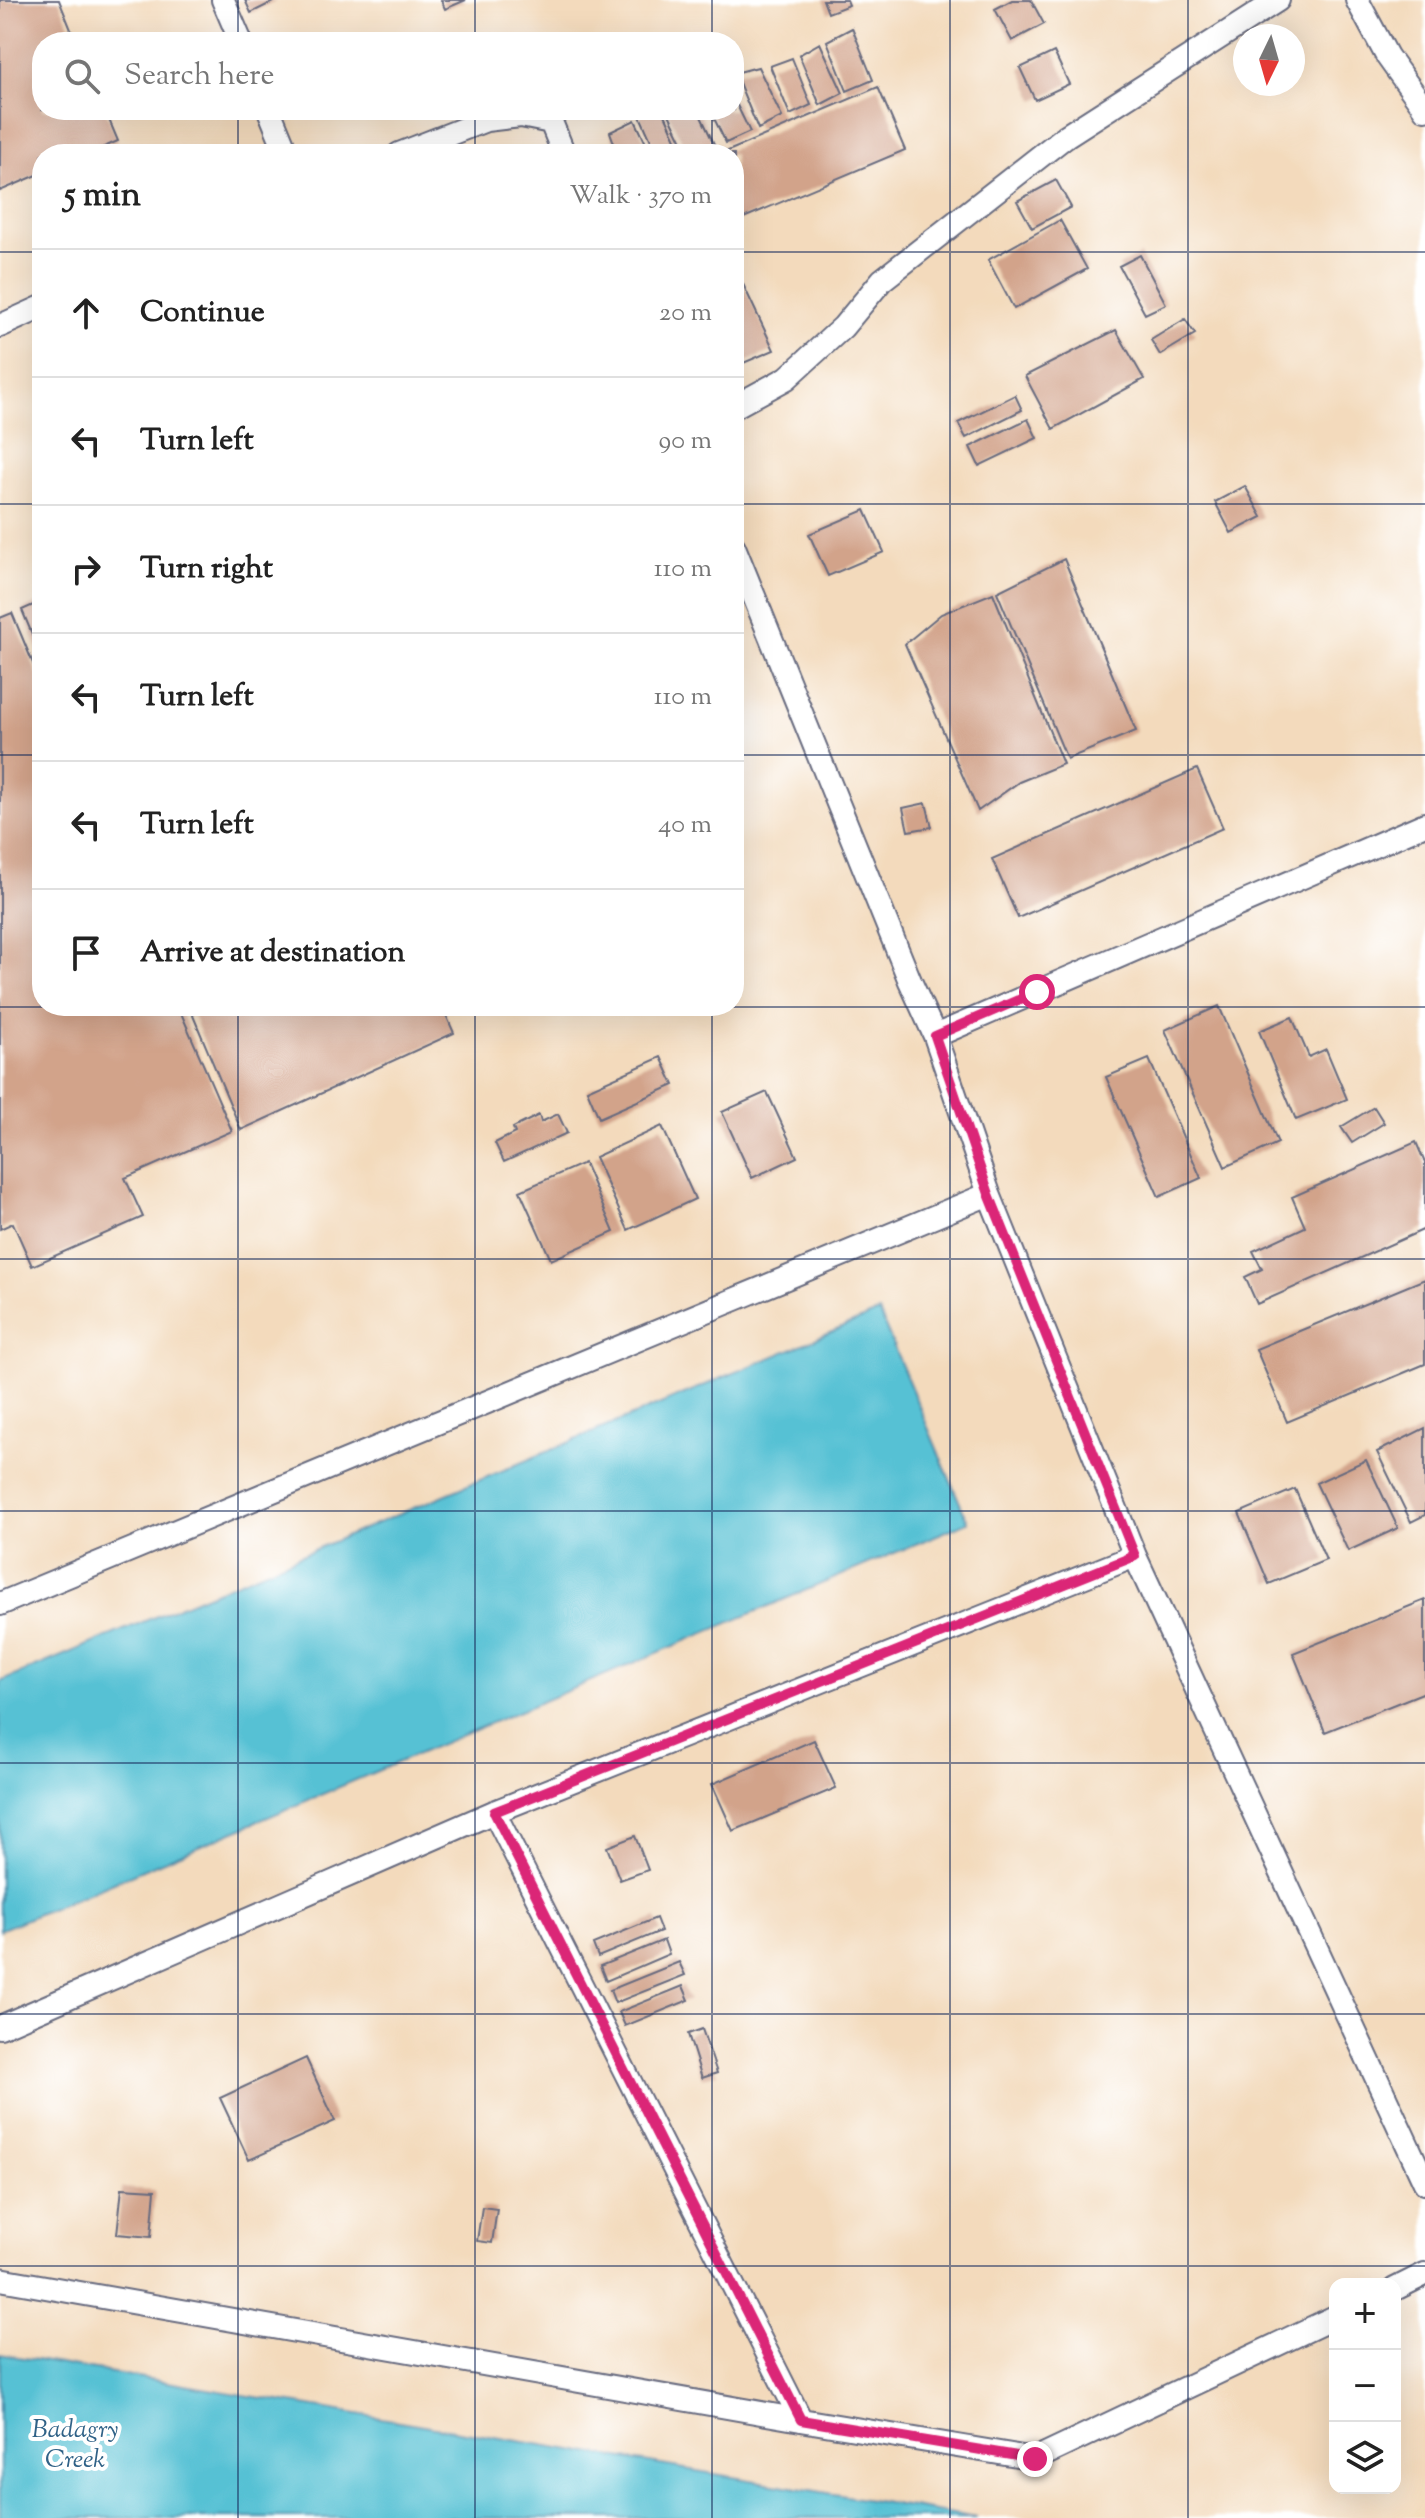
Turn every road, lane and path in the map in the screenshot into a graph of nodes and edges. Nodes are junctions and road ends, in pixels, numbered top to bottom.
1 (223, 0) edge
2 (1278, 0) edge
3 (1357, 0) edge
4 (237, 32) edge
5 (1425, 109) edge
6 (273, 120) edge
7 (486, 120) edge
8 (541, 120) edge
9 (283, 144) edge
10 (425, 144) edge
11 (560, 144) edge
12 (32, 312) edge
13 (0, 326) edge
14 (744, 402) edge
15 (744, 572) edge
16 (1425, 824) edge
17 (935, 1036) junction
18 (989, 1194) junction
19 (1135, 1556) junction
20 (0, 1604) edge
21 (494, 1812) junction
22 (0, 2027) edge
23 (1425, 2183) edge
24 (1425, 2274) edge
25 (0, 2279) edge
26 (1401, 2286) edge
27 (1329, 2320) edge
28 (801, 2420) junction

1 - 4 lane
2 - 14 lane
3 - 5 lane
6 - 9 lane
7 - 10 lane
8 - 11 lane
12 - 13 lane
15 - 17 lane
16 - 17 lane
17 - 18 lane
18 - 19 lane
18 - 20 lane
19 - 21 lane
19 - 23 lane
21 - 22 lane
21 - 28 lane
24 - 26 lane
25 - 28 lane
27 - 28 lane

